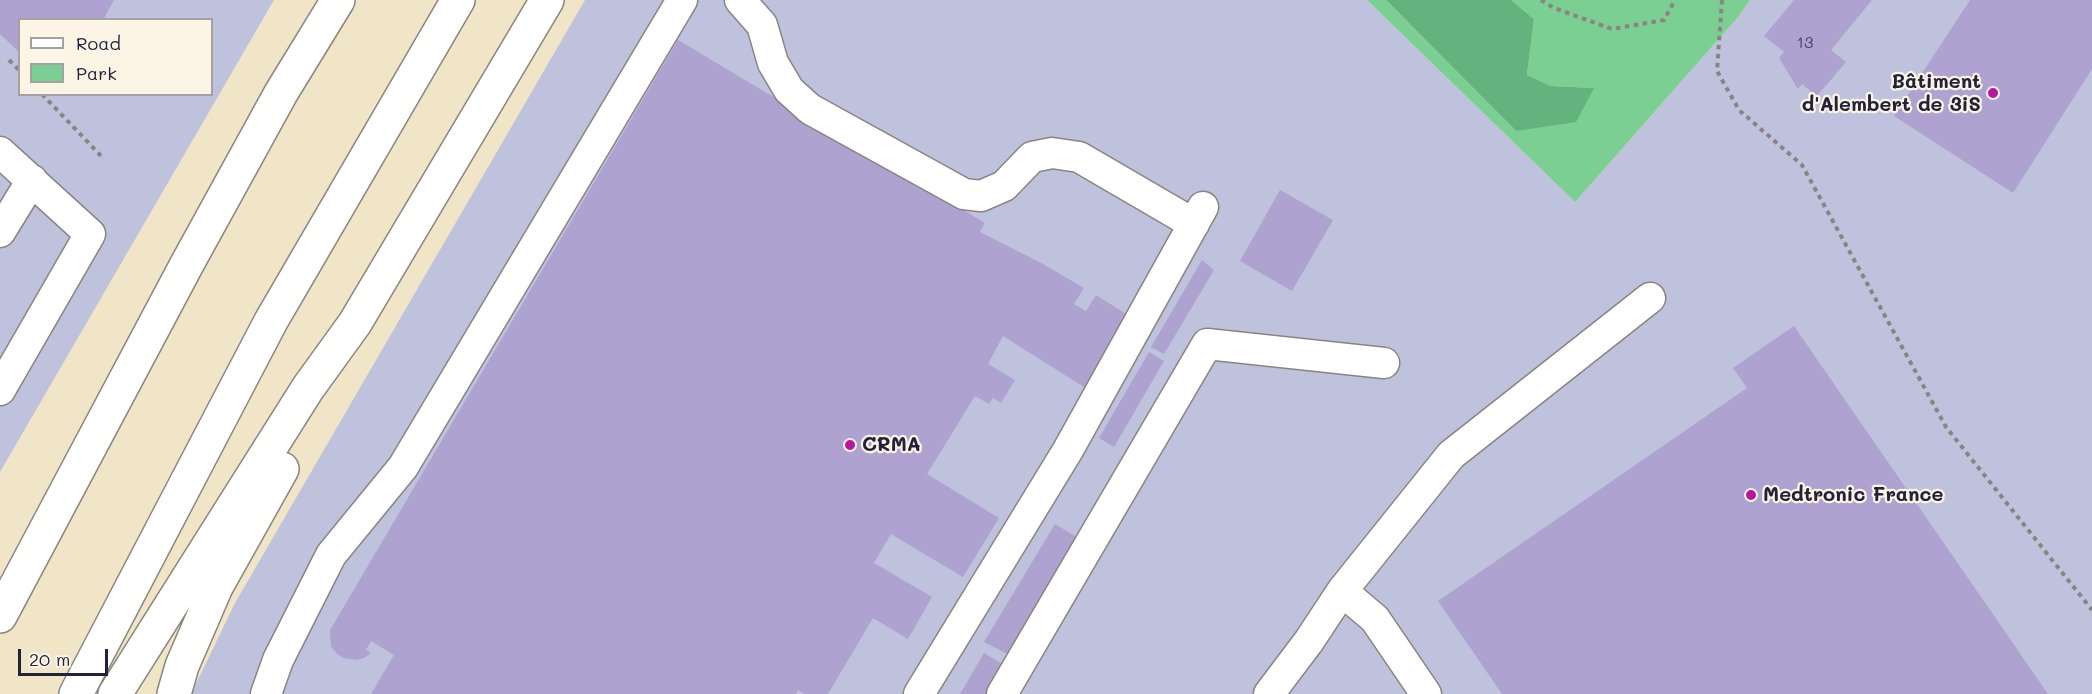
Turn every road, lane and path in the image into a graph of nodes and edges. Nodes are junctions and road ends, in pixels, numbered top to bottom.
1 (338, 0) edge
2 (458, 0) edge
3 (547, 0) edge
4 (682, 0) edge
5 (740, 0) edge
6 (1541, 0) edge
7 (1675, 0) edge
8 (1722, 0) edge
9 (9, 60) dead end
10 (18, 69) edge
11 (44, 96) edge
12 (0, 152) edge
13 (103, 158) dead end
14 (32, 180) junction
15 (0, 232) edge
16 (1650, 297) dead end
17 (355, 323) junction
18 (1384, 363) dead end
19 (0, 390) edge
20 (1342, 591) junction
21 (2092, 610) edge
22 (0, 616) edge
23 (76, 694) edge
24 (115, 694) edge
25 (174, 694) edge
26 (267, 694) edge
27 (919, 694) edge
28 (1002, 694) edge
29 (1269, 694) edge
30 (1426, 694) edge

1 - 22 highway
2 - 23 highway
3 - 17 highway
4 - 26 lane
5 - 27 lane
6 - 7 path
8 - 21 path
9 - 10 path
11 - 13 path
12 - 14 lane
14 - 15 lane
14 - 19 lane
16 - 20 lane
17 - 24 highway
17 - 25 highway
18 - 28 lane
20 - 29 lane
20 - 30 lane

